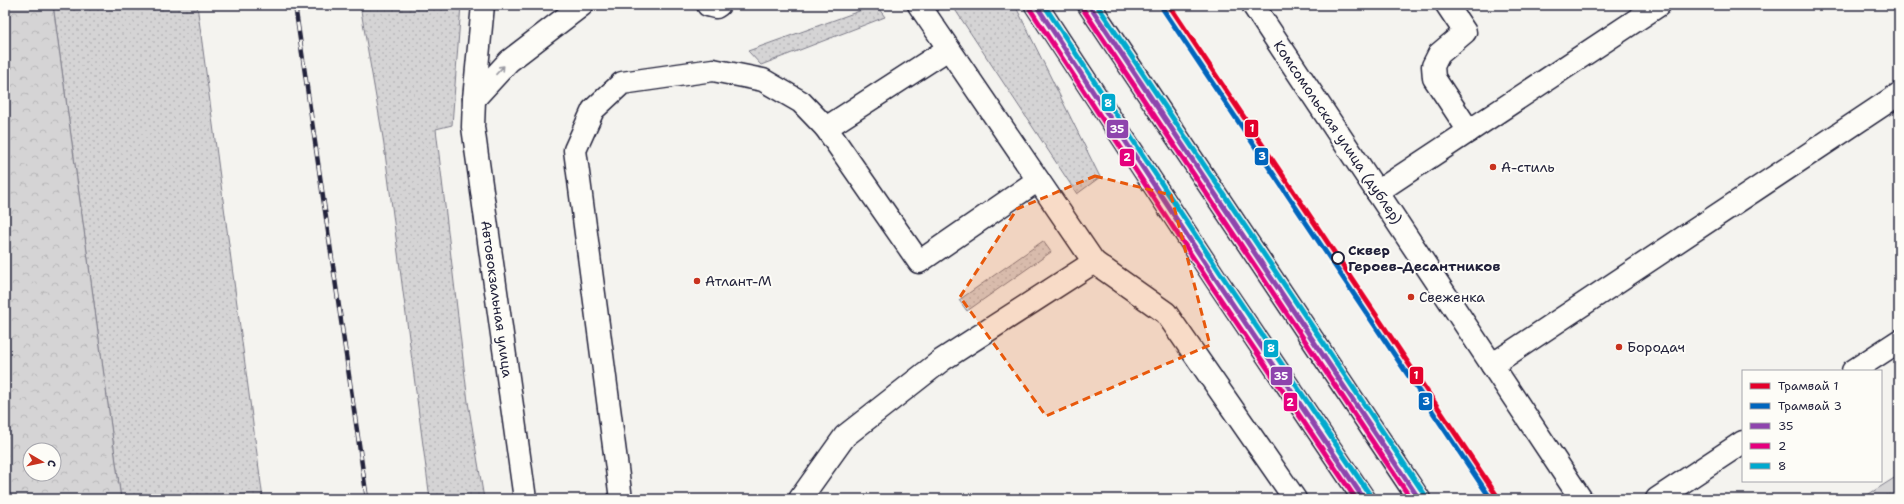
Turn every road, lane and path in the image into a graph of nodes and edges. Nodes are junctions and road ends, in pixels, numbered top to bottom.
1 (483, 5) edge
2 (582, 5) edge
3 (918, 5) edge
4 (1036, 5) edge
5 (1089, 5) edge
6 (1253, 5) edge
7 (1447, 5) edge
8 (1658, 5) edge
9 (948, 49) junction
10 (1899, 94) edge
11 (474, 99) junction
12 (826, 128) junction
13 (1469, 131) junction
14 (1038, 180) junction
15 (1377, 192) junction
16 (1094, 262) junction
17 (1899, 341) edge
18 (1492, 365) junction
19 (1855, 370) edge
20 (1742, 443) edge
21 (525, 499) edge
22 (621, 499) edge
23 (800, 499) edge
24 (1295, 499) edge
25 (1364, 499) edge
26 (1419, 499) edge
27 (1581, 499) edge
28 (1657, 499) edge

1 - 11 street, Автовокзальная улица
11 -> 2 street
3 - 9 street
4 - 25 street
5 - 26 street
6 - 15 street, Комсомольская улица (дублер)
7 - 13 street
8 - 13 street
9 - 12 street
9 - 14 street
10 - 18 street
11 - 21 street, Автовокзальная улица
12 - 14 street
12 - 22 street
13 - 15 street
14 - 16 street
15 - 18 street, Комсомольская улица (дублер)
16 - 23 street
16 - 24 street
17 - 19 street
18 - 27 street, Комсомольская улица (дублер)
20 - 28 street

